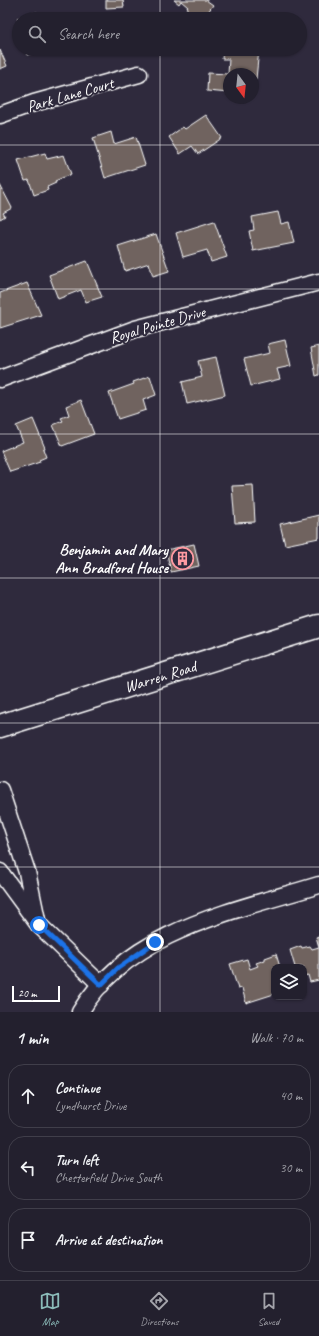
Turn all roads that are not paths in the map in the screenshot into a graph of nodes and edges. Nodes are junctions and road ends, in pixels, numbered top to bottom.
1 (139, 74) dead end
2 (0, 115) edge
3 (319, 282) edge
4 (0, 379) edge
5 (319, 626) edge
6 (0, 726) edge
7 (0, 790) edge
8 (0, 872) edge
9 (319, 885) edge
10 (39, 925) junction
11 (101, 985) junction
12 (80, 1012) edge

1 - 2 street, Park Lane Court
3 - 4 street, Royal Pointe Drive
5 - 6 street, Warren Road
7 - 10 street
8 - 10 street
9 - 11 street
10 - 11 street
11 - 12 street

